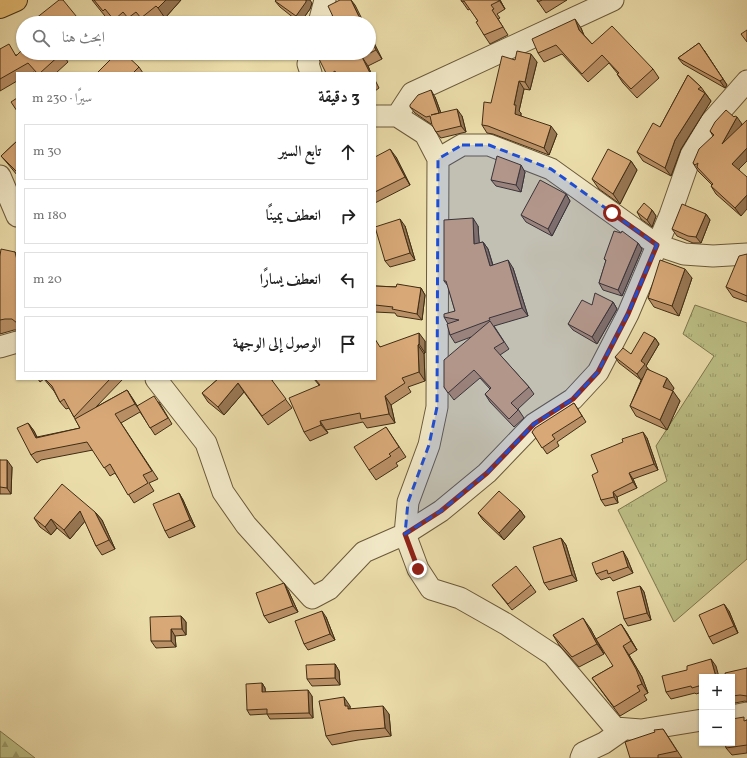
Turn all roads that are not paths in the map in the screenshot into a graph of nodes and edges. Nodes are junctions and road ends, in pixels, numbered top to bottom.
1 (16, 0) edge
2 (325, 0) edge
3 (613, 0) edge
4 (0, 7) edge
5 (321, 16) edge
6 (309, 60) edge
7 (311, 72) edge
8 (747, 81) edge
9 (376, 116) edge
10 (397, 116) junction
11 (438, 159) junction
12 (0, 176) edge
13 (16, 214) edge
14 (657, 245) junction
15 (747, 254) edge
16 (16, 342) edge
17 (0, 347) edge
18 (157, 380) edge
19 (405, 534) junction
20 (747, 713) edge
21 (735, 715) edge
22 (699, 720) edge
23 (624, 729) junction
24 (581, 758) edge

1 - 4 main road
2 - 5 street
3 - 10 street
6 - 7 street
8 - 14 street
9 - 10 street
10 - 11 street
11 - 14 street
11 - 19 street
12 - 13 street
14 - 15 street
14 - 19 street
16 - 17 street
18 - 19 street
19 - 23 street
20 - 21 street
22 - 23 street
23 - 24 street

